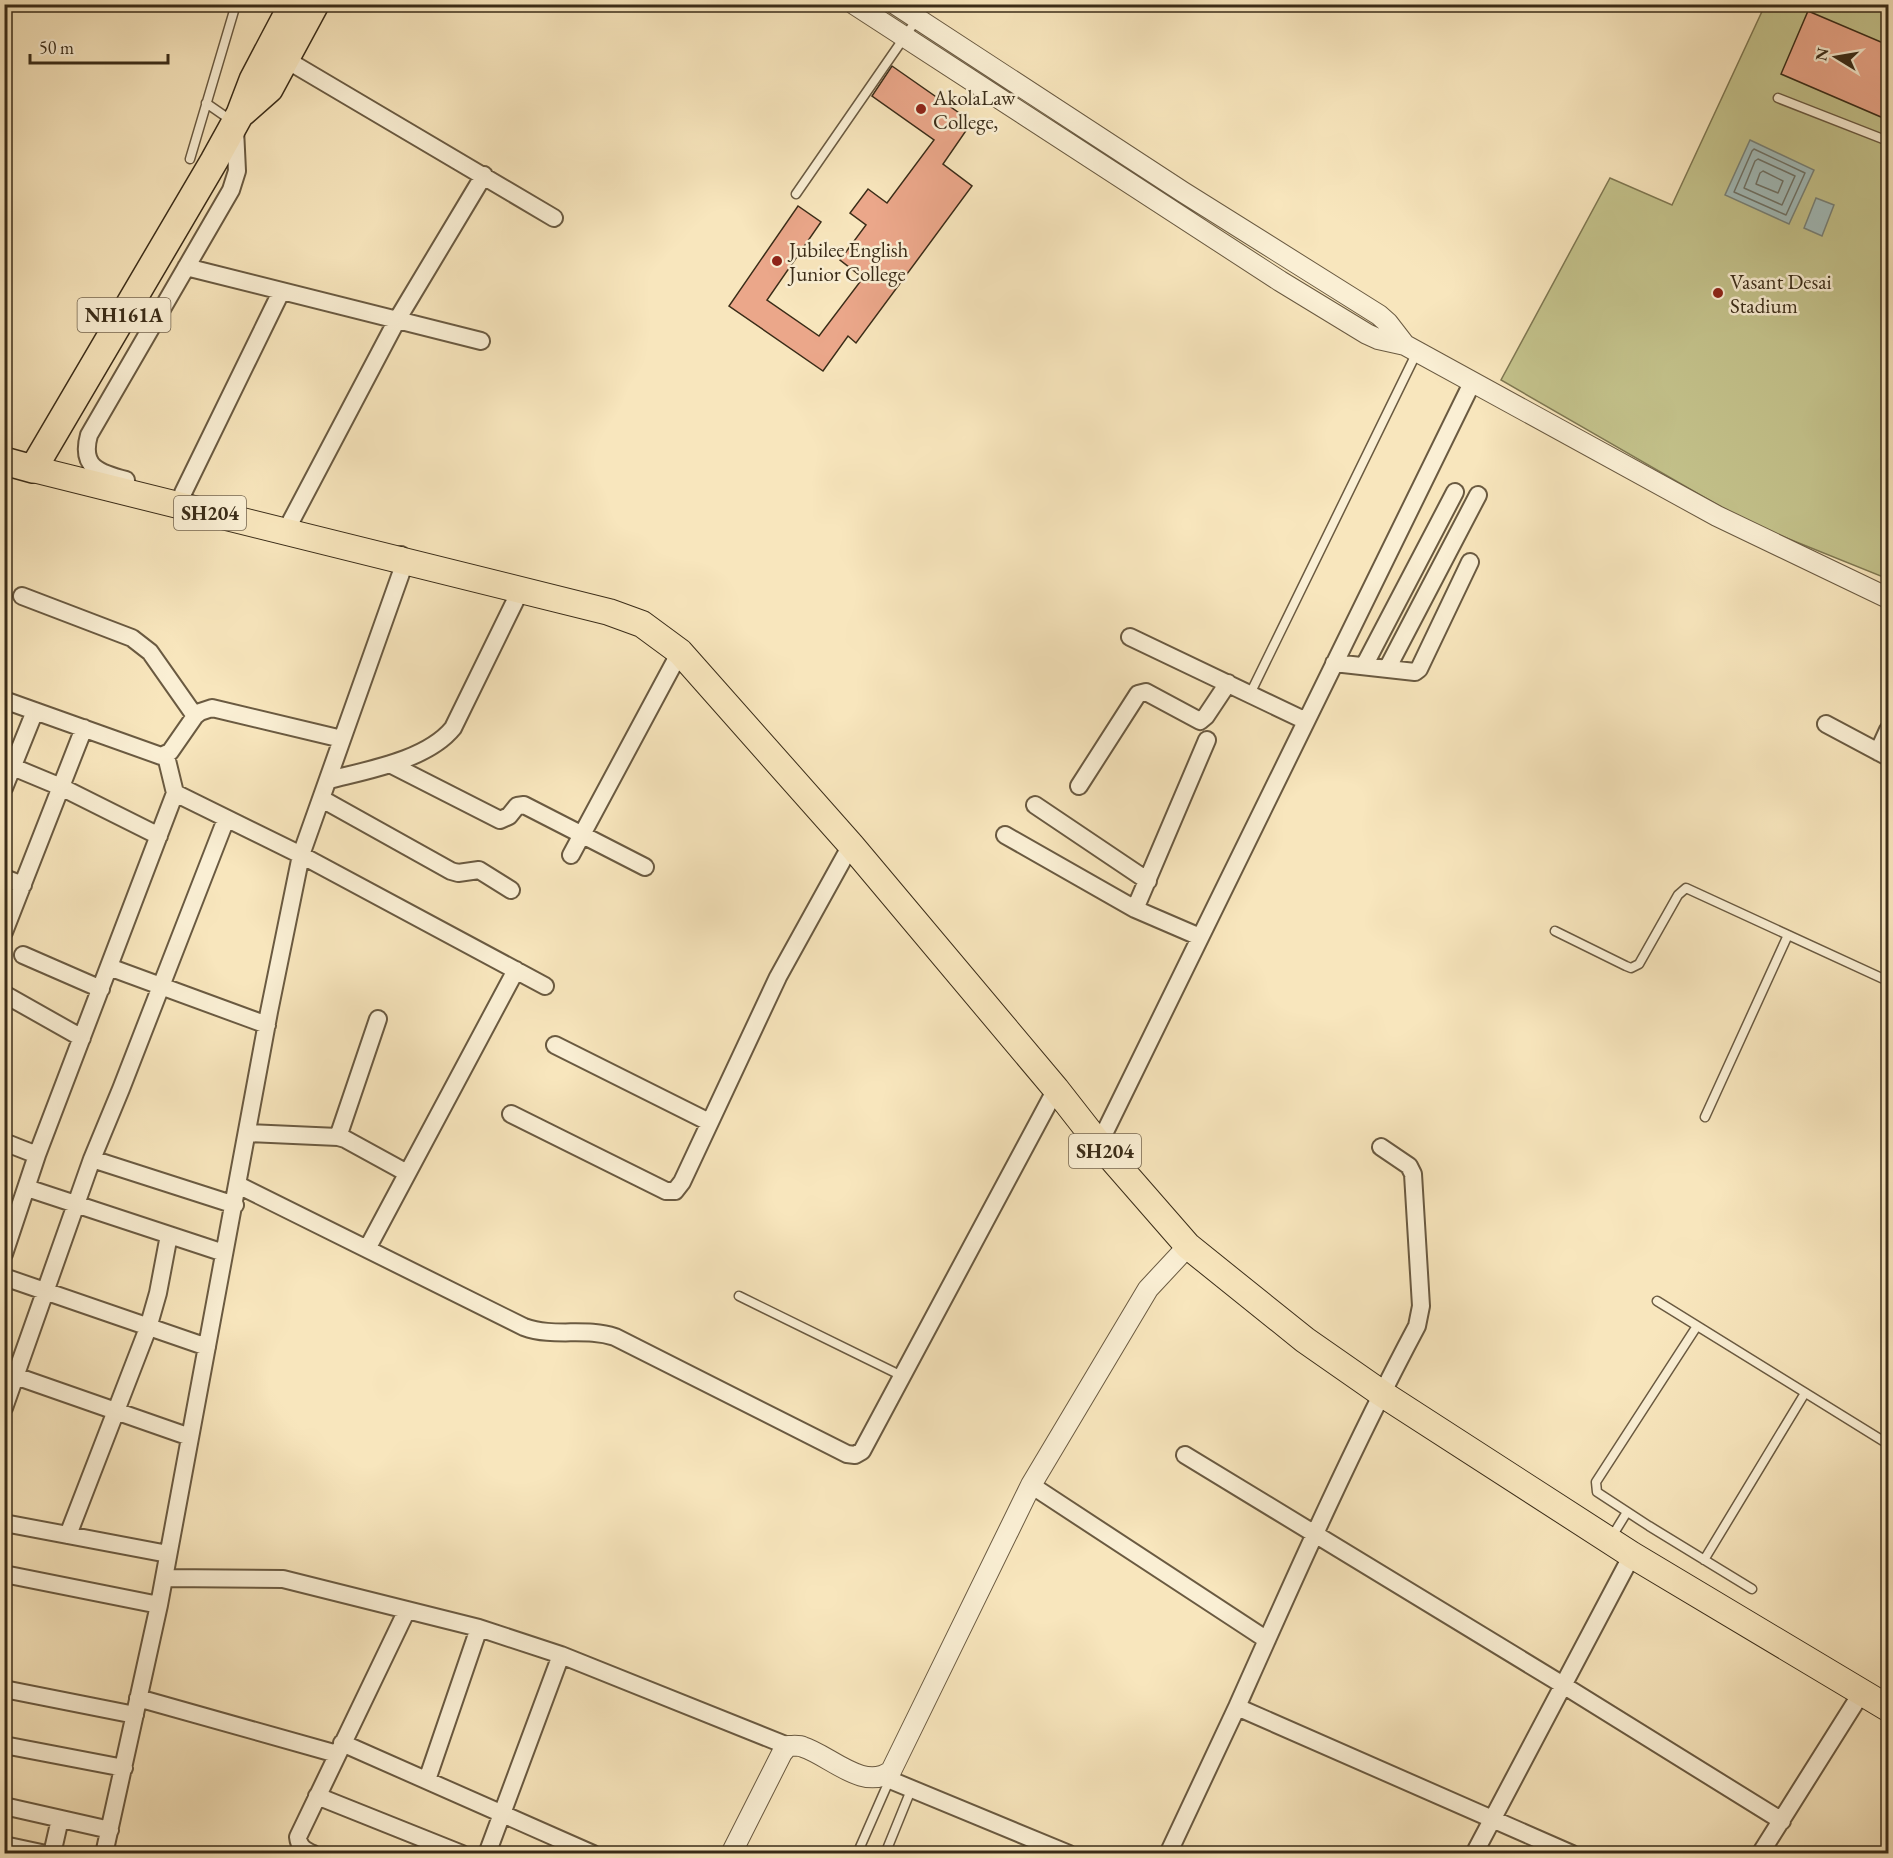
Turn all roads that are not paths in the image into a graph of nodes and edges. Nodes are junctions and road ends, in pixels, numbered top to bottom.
1 (236, 4) edge
2 (293, 4) edge
3 (315, 4) edge
4 (854, 4) edge
5 (895, 4) edge
6 (917, 18) junction
7 (904, 36) junction
8 (285, 58) junction
9 (1778, 98) dead end
10 (206, 103) junction
11 (237, 119) junction
12 (1888, 141) edge
13 (202, 160) junction
14 (484, 175) junction
15 (796, 194) dead end
16 (554, 218) dead end
17 (1228, 220) junction
18 (1217, 240) junction
19 (186, 267) junction
20 (281, 292) junction
21 (397, 320) junction
22 (481, 341) dead end
23 (1411, 348) junction
24 (1472, 383) junction
25 (4, 462) edge
26 (33, 469) junction
27 (1455, 492) dead end
28 (183, 493) junction
29 (1478, 495) dead end
30 (291, 521) junction
31 (397, 560) junction
32 (1470, 562) dead end
33 (520, 591) junction
34 (22, 596) dead end
35 (1888, 598) edge
36 (1130, 637) dead end
37 (680, 652) junction
38 (1334, 663) junction
39 (1364, 666) junction
40 (1387, 669) junction
41 (1228, 683) junction
42 (1250, 694) junction
43 (4, 700) edge
44 (35, 711) junction
45 (195, 716) junction
46 (1306, 721) junction
47 (1826, 724) dead end
48 (84, 728) junction
49 (1888, 730) edge
50 (342, 739) junction
51 (1207, 740) dead end
52 (1883, 754) edge
53 (166, 756) junction
54 (390, 764) junction
55 (13, 767) junction
56 (329, 780) junction
57 (1079, 786) dead end
58 (61, 787) junction
59 (4, 788) edge
60 (175, 793) junction
61 (322, 799) junction
62 (1035, 805) dead end
63 (226, 819) junction
64 (1005, 835) dead end
65 (159, 836) junction
66 (581, 836) junction
67 (851, 845) junction
68 (301, 855) junction
69 (571, 855) dead end
70 (645, 867) dead end
71 (4, 878) edge
72 (1148, 881) junction
73 (23, 885) junction
74 (511, 890) dead end
75 (1135, 909) junction
76 (1555, 931) dead end
77 (4, 932) edge
78 (1788, 934) junction
79 (1200, 937) junction
80 (23, 955) dead end
81 (109, 967) junction
82 (516, 970) junction
83 (1888, 981) edge
84 (162, 986) junction
85 (545, 986) dead end
86 (100, 989) junction
87 (4, 994) edge
88 (378, 1019) dead end
89 (267, 1025) junction
90 (82, 1038) junction
91 (555, 1045) dead end
92 (1056, 1089) junction
93 (511, 1114) dead end
94 (1705, 1117) dead end
95 (709, 1122) junction
96 (247, 1133) junction
97 (338, 1137) junction
98 (4, 1142) edge
99 (1099, 1144) junction
100 (1381, 1148) dead end
101 (37, 1155) junction
102 (92, 1159) junction
103 (407, 1173) junction
104 (238, 1185) junction
105 (27, 1188) junction
106 (76, 1204) junction
107 (234, 1205) junction
108 (169, 1235) junction
109 (1188, 1246) junction
110 (367, 1249) junction
111 (224, 1253) junction
112 (4, 1254) edge
113 (4, 1277) edge
114 (45, 1292) junction
115 (739, 1296) dead end
116 (1657, 1301) dead end
117 (1697, 1326) junction
118 (148, 1328) junction
119 (207, 1347) junction
120 (10, 1374) edge
121 (902, 1376) junction
122 (1381, 1393) junction
123 (1805, 1393) junction
124 (4, 1408) edge
125 (116, 1413) junction
126 (190, 1437) junction
127 (1888, 1444) edge
128 (1185, 1455) dead end
129 (1031, 1485) junction
130 (1628, 1512) junction
131 (4, 1523) edge
132 (1315, 1533) junction
133 (68, 1535) junction
134 (1609, 1540) junction
135 (168, 1554) junction
136 (1632, 1555) junction
137 (1704, 1560) junction
138 (4, 1574) edge
139 (164, 1578) junction
140 (1752, 1589) dead end
141 (159, 1605) junction
142 (407, 1610) junction
143 (479, 1628) junction
144 (1267, 1640) junction
145 (561, 1655) junction
146 (1563, 1685) junction
147 (4, 1689) edge
148 (1862, 1692) junction
149 (138, 1698) junction
150 (1237, 1707) junction
151 (1888, 1708) edge
152 (135, 1715) junction
153 (4, 1745) edge
154 (788, 1746) junction
155 (339, 1748) junction
156 (124, 1768) junction
157 (886, 1779) junction
158 (427, 1780) junction
159 (911, 1790) junction
160 (317, 1796) junction
161 (4, 1806) edge
162 (503, 1813) junction
163 (60, 1819) junction
164 (1492, 1819) junction
165 (1782, 1821) junction
166 (110, 1830) junction
167 (4, 1845) edge
168 (45, 1854) edge
169 (52, 1854) edge
170 (104, 1854) edge
171 (313, 1854) edge
172 (462, 1854) edge
173 (487, 1854) edge
174 (593, 1854) edge
175 (730, 1854) edge
176 (857, 1854) edge
177 (885, 1854) edge
178 (1069, 1854) edge
179 (1168, 1854) edge
180 (1474, 1854) edge
181 (1572, 1854) edge
182 (1760, 1854) edge

1 - 10 lane
2 - 11 highway, NH161A
3 - 8 highway, NH161A
4 - 7 street
5 - 6 street
6 - 7 lane
6 - 17 street
7 - 15 lane
7 - 18 street
8 - 11 highway, NH161A
8 - 14 street
9 - 12 lane
10 - 11 lane
10 - 13 lane
11 - 13 highway, NH161A
11 - 19 street
13 - 26 highway, NH161A
14 - 16 street
14 - 21 street
17 - 18 street
17 - 23 street
18 - 23 street
19 - 20 street
19 - 28 street
20 - 21 street
20 - 28 street
21 - 22 street
21 - 30 street
23 - 24 street
23 - 42 lane
24 - 35 street
24 - 38 street
25 - 26 highway
26 - 31 main road, SH204
27 - 39 street
28 - 30 street
29 - 40 street
30 - 31 street
31 - 33 main road, SH204
31 - 50 street
32 - 40 street
33 - 37 main road, SH204
33 - 54 street
34 - 45 street
36 - 41 street
37 - 66 street
37 - 67 main road, SH204
38 - 39 street
38 - 46 street
39 - 40 street
41 - 42 street
41 - 57 street
42 - 46 street
43 - 44 street
44 - 48 street
44 - 55 street
45 - 50 street
45 - 53 street
46 - 79 street
47 - 52 street
48 - 53 street
48 - 58 street
49 - 52 street
50 - 56 street
51 - 72 street
53 - 60 street
54 - 56 street
54 - 66 street
55 - 58 street
55 - 59 street
56 - 61 street
58 - 65 street
58 - 73 street
60 - 63 street
60 - 65 street
61 - 68 street
61 - 74 street
62 - 72 street
63 - 68 street
63 - 84 street
64 - 75 street
65 - 81 street
66 - 69 street
66 - 70 street
67 - 92 main road, SH204
67 - 95 street
68 - 82 street
68 - 89 street
71 - 73 street
72 - 75 street
73 - 77 street
75 - 79 street
76 - 78 lane
78 - 83 lane
78 - 94 lane
79 - 99 street
80 - 86 street
81 - 84 street
81 - 86 street
82 - 85 street
82 - 103 street
84 - 89 street
84 - 102 street
86 - 90 street
87 - 90 street
88 - 97 street
89 - 96 street
90 - 101 street
91 - 95 street
92 - 99 main road, SH204
92 - 121 street
93 - 95 street
96 - 97 street
96 - 104 street
97 - 103 street
98 - 101 street
99 - 109 main road, SH204
100 - 122 street
101 - 105 street
102 - 106 street
102 - 107 street
103 - 110 street
104 - 107 street
104 - 110 street
105 - 106 street
105 - 112 street
106 - 108 street
106 - 114 street
107 - 111 street
108 - 111 street
108 - 118 street
109 - 122 main road, SH204
109 - 129 street
110 - 121 street
111 - 119 street
113 - 114 street
114 - 118 street
114 - 120 street
115 - 121 lane
116 - 117 lane
117 - 123 lane
117 - 130 lane
118 - 119 street
118 - 125 street
119 - 126 street
120 - 124 street
120 - 125 street
122 - 132 street
122 - 134 main road, SH204
123 - 127 lane
123 - 137 lane
125 - 126 street
125 - 133 street
126 - 135 street
128 - 132 street
129 - 144 street
129 - 157 street
130 - 134 lane
130 - 137 lane
131 - 133 street
132 - 144 street
132 - 146 street
133 - 135 street
134 - 136 main road, SH204
135 - 139 street
136 - 146 street
136 - 148 main road, SH204
137 - 140 lane
138 - 141 street
139 - 141 street
139 - 142 street
141 - 149 street
142 - 143 street
142 - 155 street
143 - 145 street
143 - 158 street
144 - 150 street
145 - 154 street
145 - 162 street
146 - 164 street
146 - 165 street
147 - 152 street
148 - 151 main road, SH204
148 - 165 street
149 - 152 street
149 - 155 street
150 - 164 street
150 - 179 street
152 - 156 street
153 - 156 street
154 - 157 street
154 - 175 street
155 - 158 street
155 - 160 street
156 - 166 street
157 - 159 street
157 - 176 lane
158 - 162 street
159 - 177 lane
159 - 178 street
160 - 171 street
160 - 172 street
161 - 163 street
162 - 173 street
162 - 174 street
163 - 166 street
163 - 169 street
164 - 180 street
164 - 181 street
165 - 182 street
166 - 170 street
167 - 168 street

